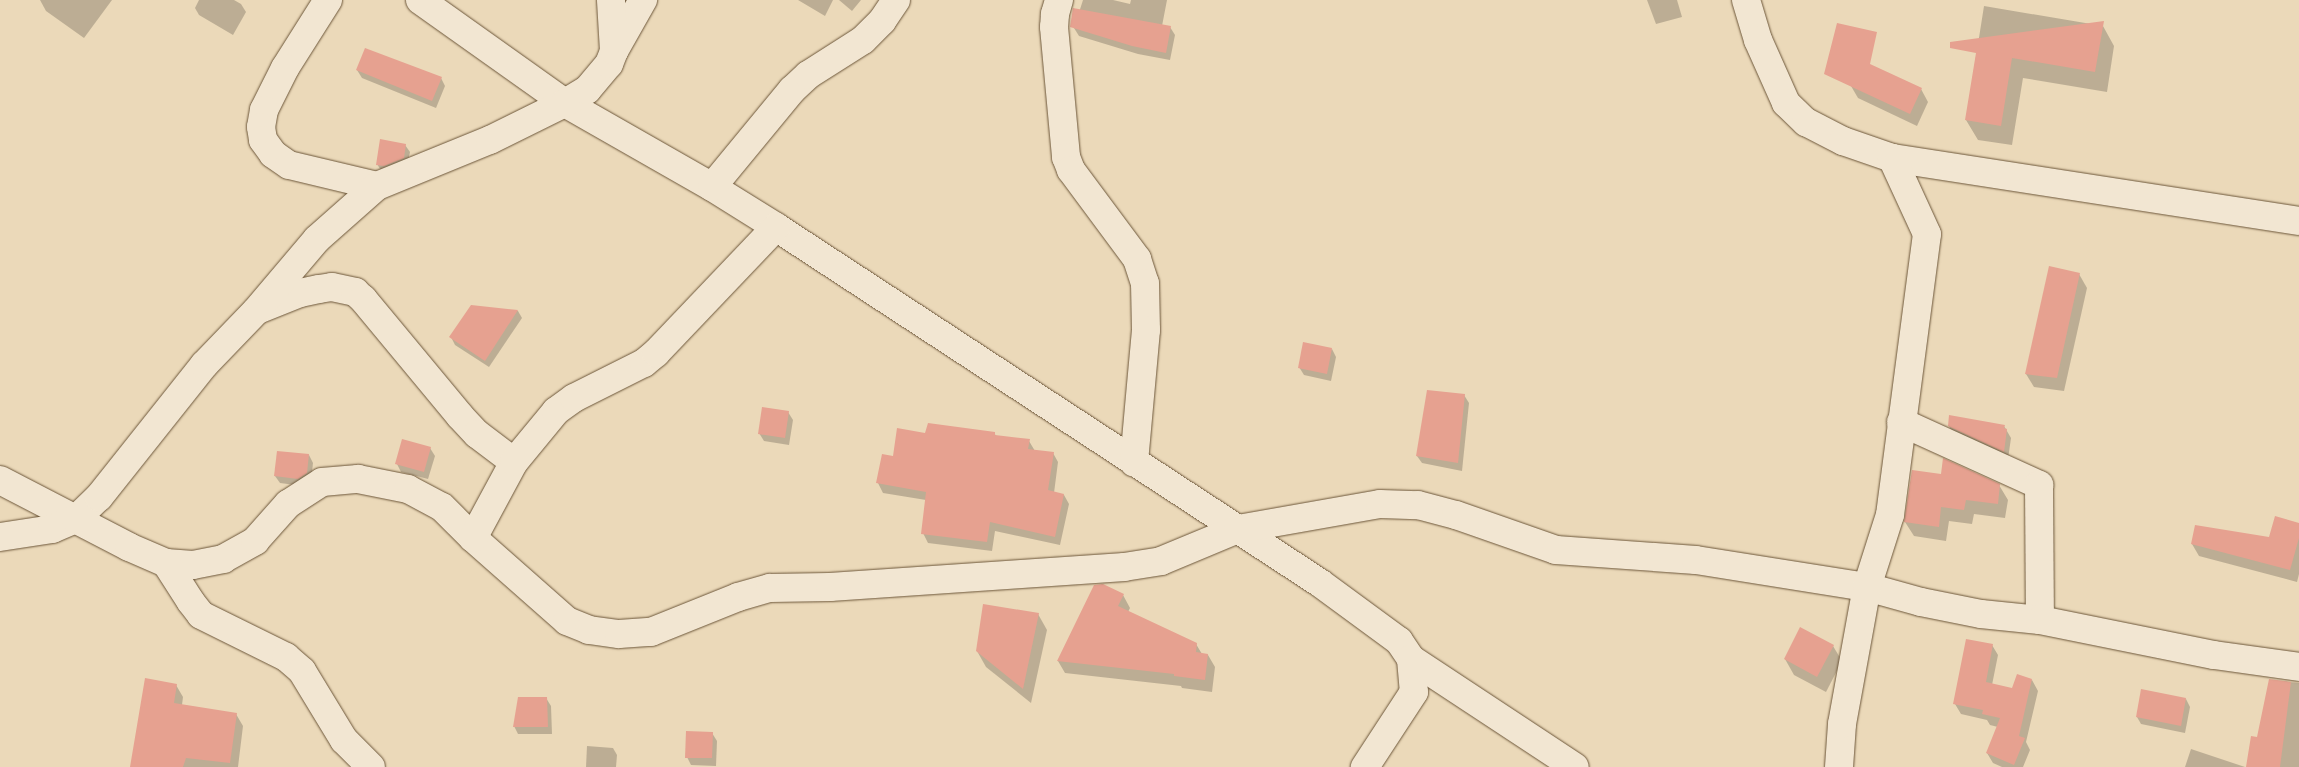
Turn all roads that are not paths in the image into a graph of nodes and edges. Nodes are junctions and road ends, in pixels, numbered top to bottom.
1 (328, 0) edge
2 (420, 0) edge
3 (611, 0) edge
4 (643, 0) edge
5 (896, 0) edge
6 (1059, 0) edge
7 (1746, 0) edge
8 (614, 51) junction
9 (565, 103) junction
10 (1892, 158) junction
11 (376, 186) junction
12 (712, 188) junction
13 (2299, 221) edge
14 (776, 228) junction
15 (256, 311) junction
16 (1900, 422) junction
17 (514, 462) junction
18 (1134, 462) junction
19 (0, 480) edge
20 (76, 519) junction
21 (1238, 529) junction
22 (0, 537) edge
23 (473, 538) junction
24 (166, 563) junction
25 (1867, 587) junction
26 (2040, 620) junction
27 (1410, 659) junction
28 (2299, 667) edge
29 (370, 767) edge
30 (1365, 767) edge
31 (1575, 767) edge
32 (1839, 767) edge

1 - 11 street
2 - 9 street
3 - 8 street
4 - 8 street
5 - 12 street
6 - 18 street
7 - 10 street
8 - 9 street
9 - 11 street
9 - 12 street
10 - 13 street
10 - 16 street
11 - 15 street
12 - 14 street
14 - 17 street
14 - 18 street
15 - 17 street
15 - 20 street
16 - 25 street
16 - 26 street
17 - 23 street
18 - 21 street
19 - 20 street
20 - 22 street
20 - 24 street
21 - 23 street
21 - 25 street
21 - 27 street
23 - 24 street
24 - 29 street
25 - 26 street
25 - 32 street
26 - 28 street
27 - 30 street
27 - 31 street

